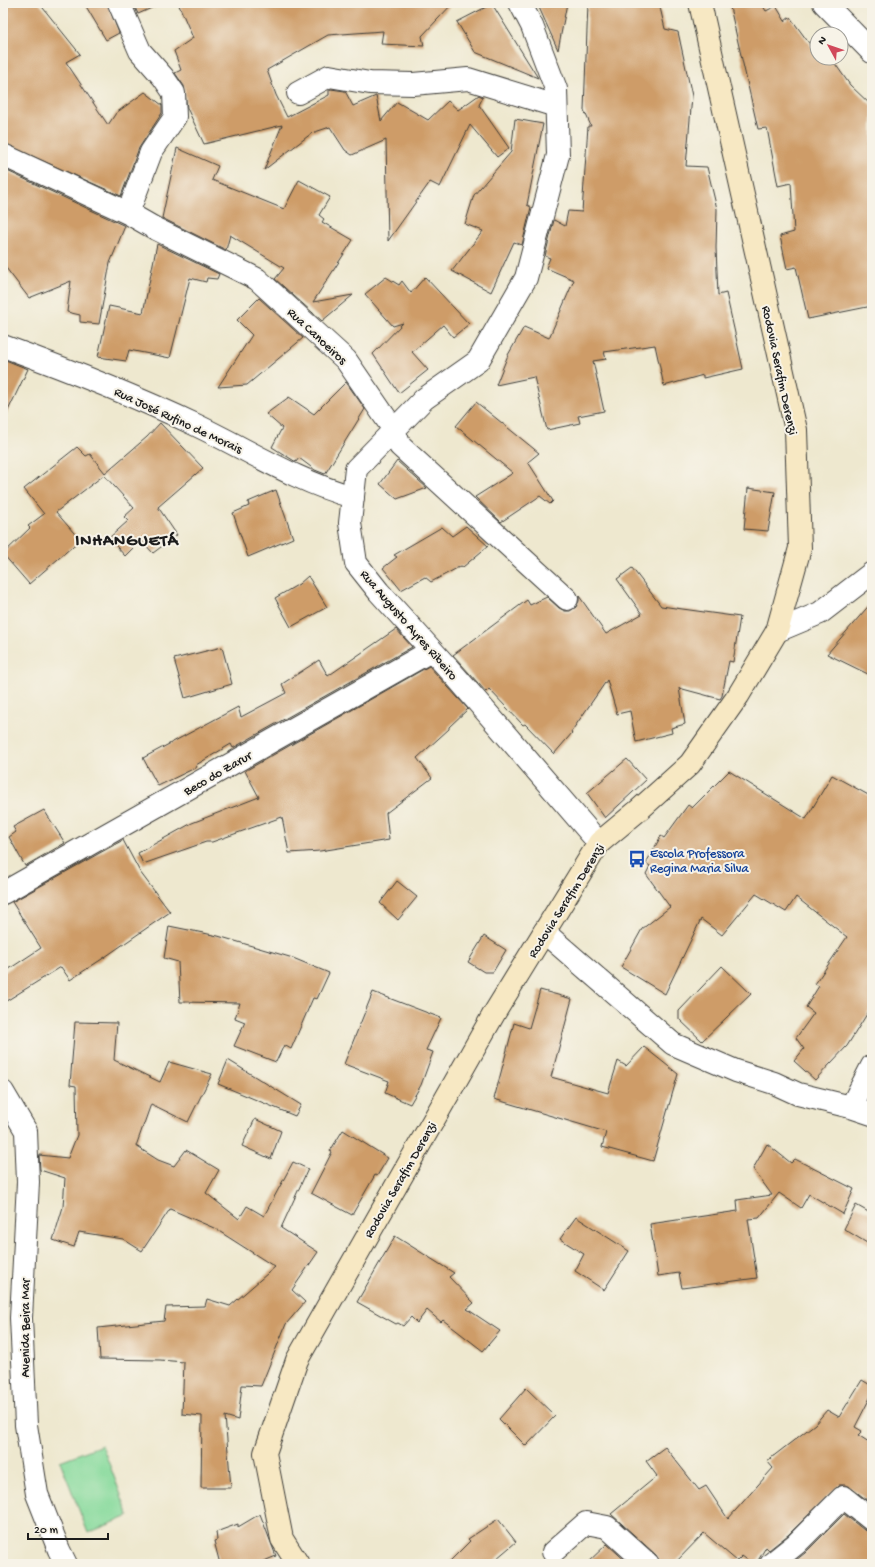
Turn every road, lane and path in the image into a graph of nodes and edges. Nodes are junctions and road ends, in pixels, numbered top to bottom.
1 (119, 3) edge
2 (520, 3) edge
3 (700, 3) edge
4 (824, 3) edge
5 (872, 52) edge
6 (298, 93) dead end
7 (556, 106) junction
8 (3, 155) edge
9 (128, 213) junction
10 (3, 346) edge
11 (394, 430) junction
12 (353, 497) junction
13 (872, 573) edge
14 (567, 599) dead end
15 (776, 630) junction
16 (431, 651) junction
17 (599, 843) junction
18 (3, 893) edge
19 (544, 932) junction
20 (872, 1066) edge
21 (3, 1092) edge
22 (851, 1107) junction
23 (872, 1114) edge
24 (872, 1520) edge
25 (553, 1552) dead end
26 (66, 1564) edge
27 (298, 1564) edge
28 (648, 1564) edge
29 (771, 1564) edge

1 - 9 street
2 - 7 street, Rua Augusto Ayres Ribeiro
3 - 15 main road, Rodovia Serafim Derenzi
4 - 5 street
6 - 7 street
7 - 11 street, Rua Augusto Ayres Ribeiro
8 - 9 street, Rua Canoeiros
9 - 11 street, Rua Canoeiros
10 - 12 street, Rua José Rufino de Morais
11 - 12 street, Rua Augusto Ayres Ribeiro
11 - 14 street, Rua Canoeiros
12 - 16 street, Rua Augusto Ayres Ribeiro
13 - 15 street
15 - 17 main road, Rodovia Serafim Derenzi
16 - 17 street, Rua Augusto Ayres Ribeiro
16 - 18 street, Beco do Zarur
17 - 19 main road, Rodovia Serafim Derenzi
19 - 22 street
19 - 27 main road, Rodovia Serafim Derenzi
20 - 22 street
21 - 26 street, Avenida Beira Mar
22 - 23 street
24 - 29 street
25 - 28 street

